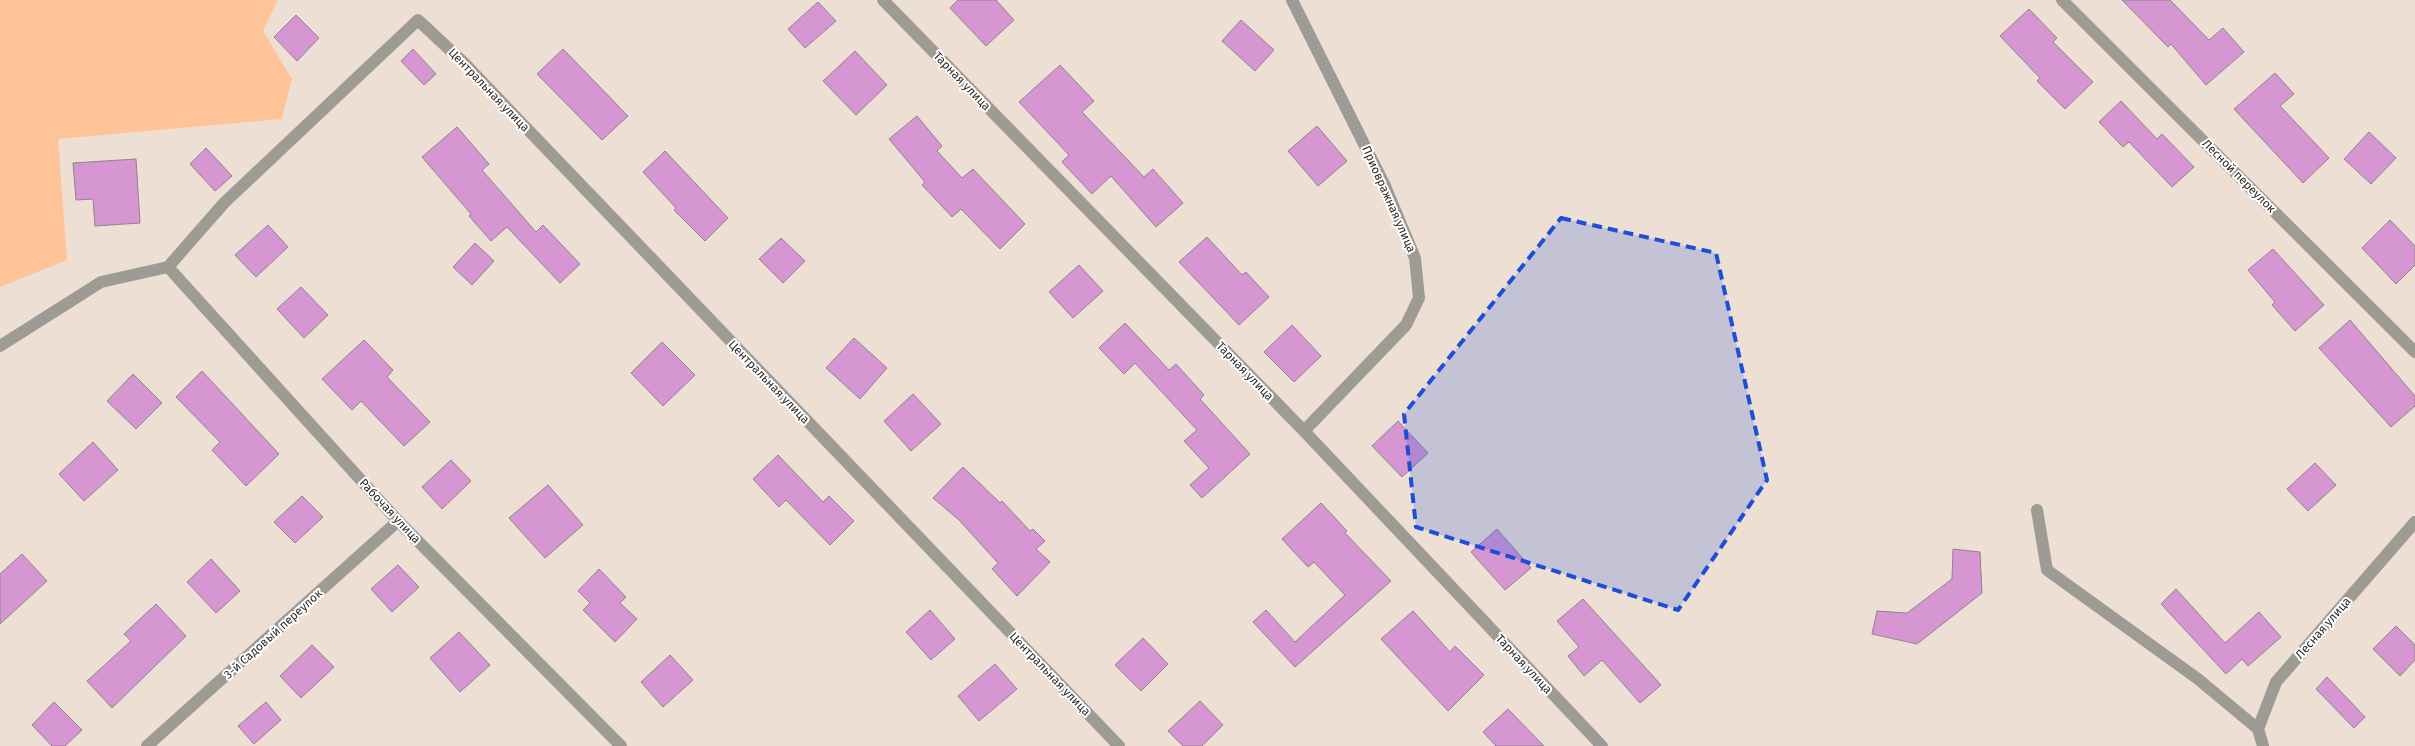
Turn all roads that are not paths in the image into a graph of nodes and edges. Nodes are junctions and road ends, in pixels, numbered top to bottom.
1 (883, 0) edge
2 (1292, 0) edge
3 (2062, 0) edge
4 (168, 267) junction
5 (0, 346) edge
6 (2415, 352) edge
7 (1304, 431) junction
8 (2037, 510) dead end
9 (398, 521) junction
10 (2415, 522) edge
11 (2258, 729) junction
12 (148, 746) edge
13 (621, 746) edge
14 (1119, 746) edge
15 (1602, 746) edge
16 (2263, 746) edge

1 - 7 street, Тарная улица
2 - 7 street, Приовражная улица
3 - 6 street, Лесной переулок
4 - 5 street
4 - 9 street, Рабочая улица
4 - 14 street, Центральная улица
7 - 15 street, Тарная улица
8 - 11 street
9 - 12 street, 3-й Садовый переулок
9 - 13 street, Рабочая улица
10 - 11 street, Лесная улица
11 - 16 street

